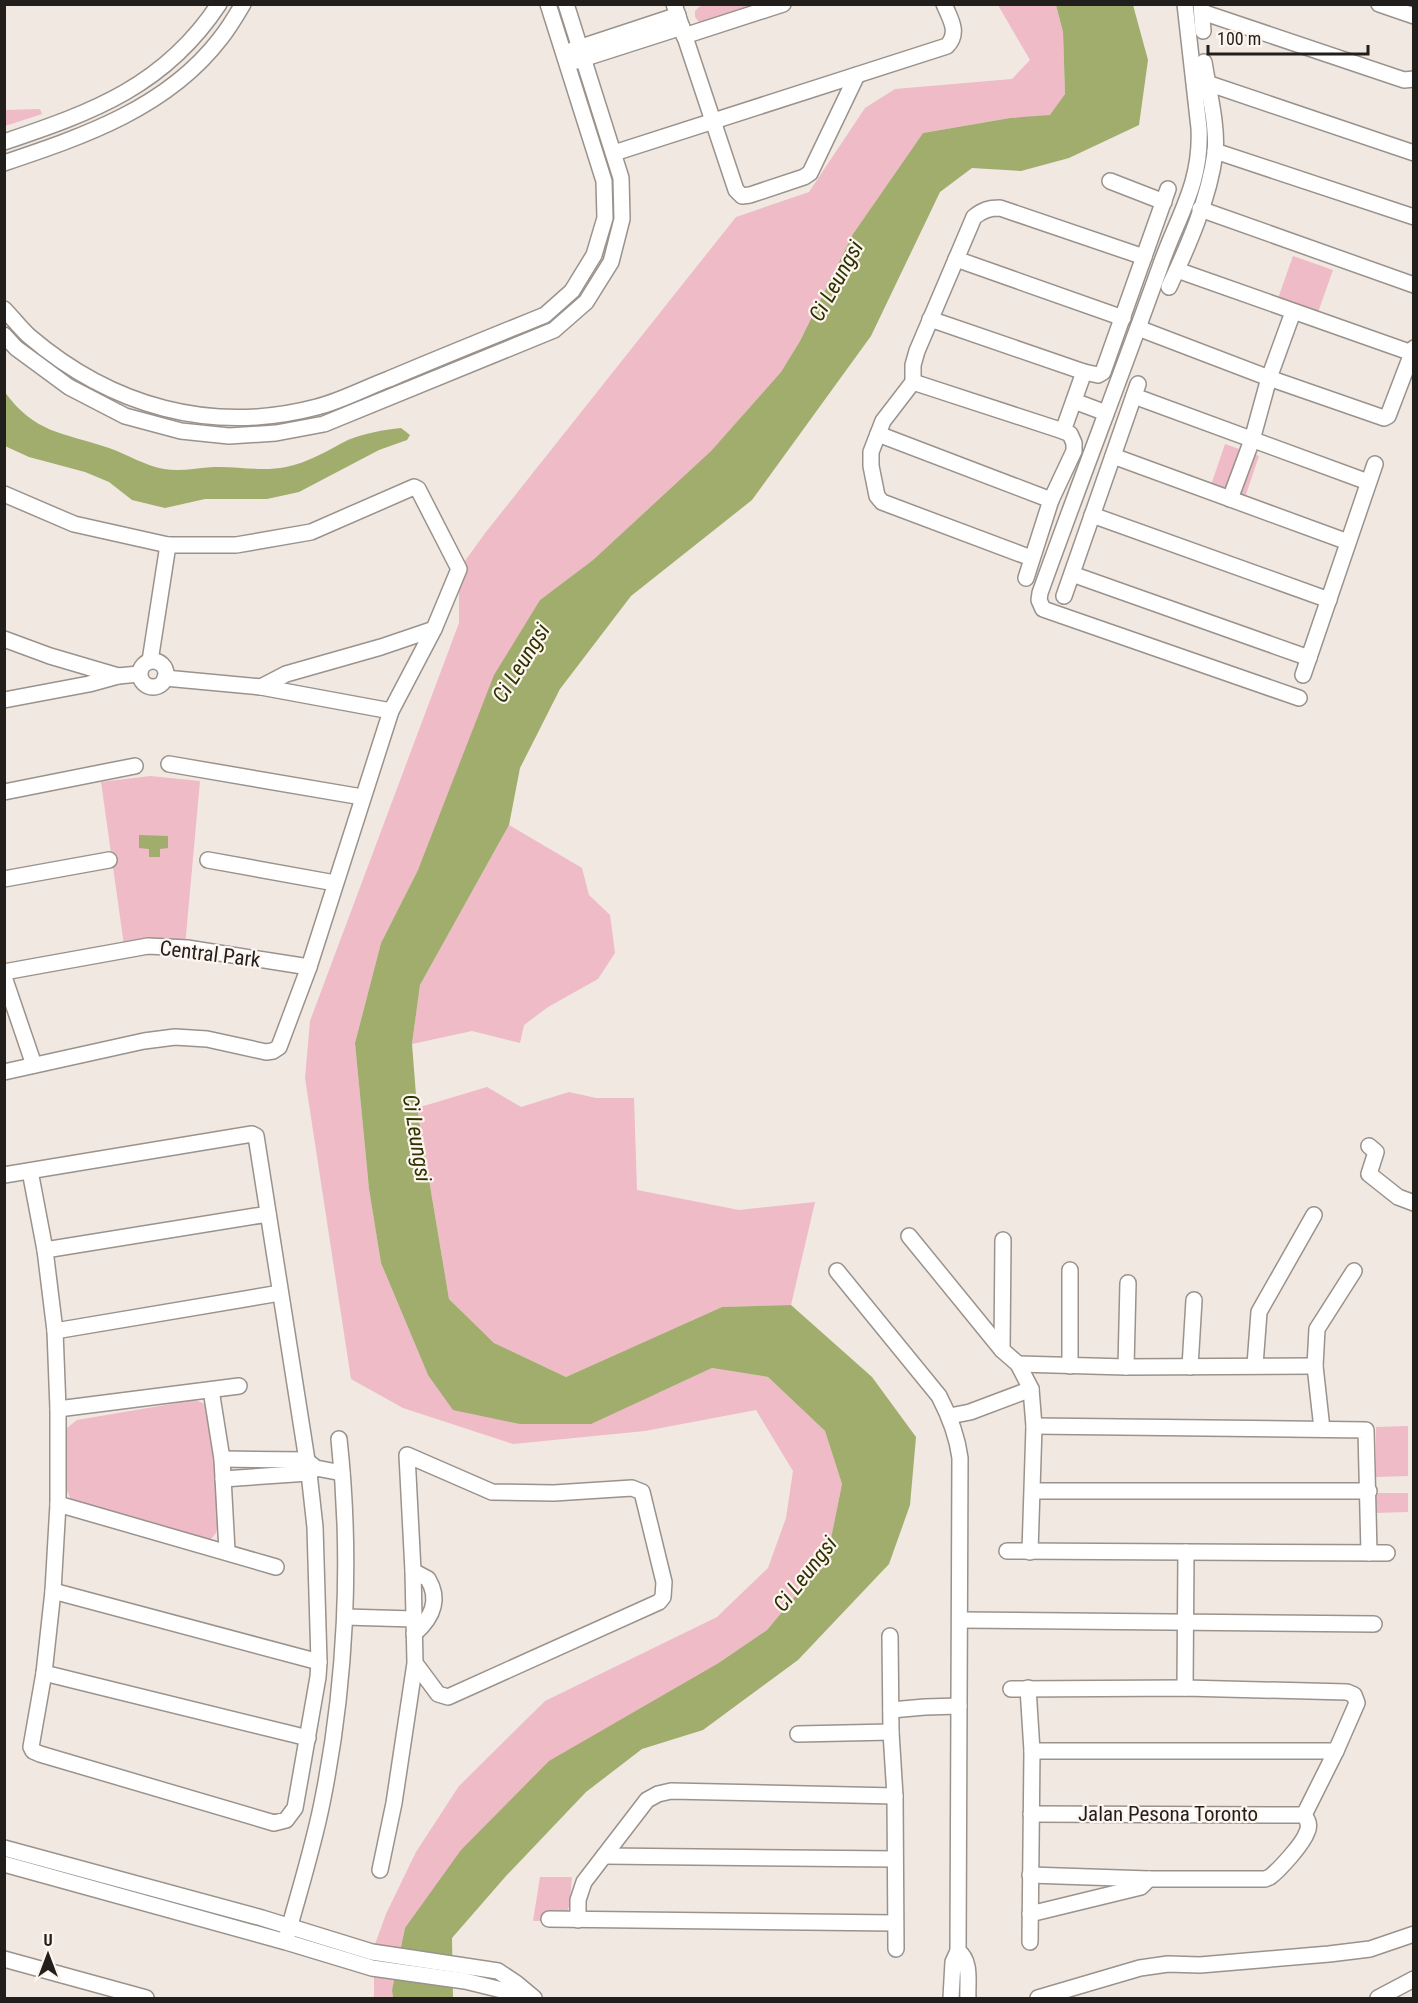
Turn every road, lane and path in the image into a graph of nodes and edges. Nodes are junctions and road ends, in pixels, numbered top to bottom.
1 (219, 4) edge
2 (243, 4) edge
3 (548, 4) edge
4 (566, 4) edge
5 (783, 4) edge
6 (944, 4) edge
7 (1185, 4) edge
8 (1379, 4) edge
9 (1202, 8) edge
10 (678, 16) edge
11 (1413, 16) edge
12 (1203, 31) dead end
13 (582, 52) junction
14 (565, 58) junction
15 (1204, 62) dead end
16 (857, 75) junction
17 (1413, 79) edge
18 (1208, 83) junction
19 (713, 123) junction
20 (4, 142) edge
21 (1215, 152) junction
22 (614, 153) junction
23 (1413, 153) edge
24 (4, 163) edge
25 (1110, 182) dead end
26 (1200, 209) junction
27 (1413, 217) edge
28 (1144, 257) junction
29 (956, 259) junction
30 (1177, 270) junction
31 (1413, 285) edge
32 (1169, 287) dead end
33 (4, 309) edge
34 (1293, 312) junction
35 (1123, 318) junction
36 (930, 320) junction
37 (1138, 328) junction
38 (4, 335) edge
39 (1413, 350) edge
40 (1084, 372) junction
41 (1269, 378) junction
42 (913, 382) junction
43 (1074, 401) junction
44 (1106, 413) junction
45 (1063, 432) junction
46 (878, 434) junction
47 (1252, 440) junction
48 (1113, 456) junction
49 (1375, 464) dead end
50 (1368, 482) junction
51 (4, 494) edge
52 (1230, 499) junction
53 (1052, 500) junction
54 (1092, 515) junction
55 (1348, 542) junction
56 (168, 545) junction
57 (1031, 558) junction
58 (1072, 574) junction
59 (1026, 578) dead end
60 (1064, 596) dead end
61 (1329, 600) junction
62 (434, 628) junction
63 (4, 639) edge
64 (1309, 658) junction
65 (150, 661) junction
66 (140, 674) junction
67 (1303, 675) dead end
68 (118, 676) junction
69 (165, 678) junction
70 (261, 687) junction
71 (1299, 698) dead end
72 (4, 700) edge
73 (391, 711) junction
74 (169, 764) dead end
75 (135, 766) dead end
76 (4, 792) edge
77 (362, 797) junction
78 (109, 860) dead end
79 (208, 860) dead end
80 (4, 879) edge
81 (335, 883) junction
82 (309, 967) junction
83 (4, 972) edge
84 (4, 977) edge
85 (34, 1065) junction
86 (4, 1072) edge
87 (1370, 1146) dead end
88 (30, 1171) junction
89 (4, 1175) edge
90 (1413, 1203) edge
91 (268, 1214) junction
92 (1314, 1215) dead end
93 (909, 1236) dead end
94 (1003, 1240) dead end
95 (45, 1250) junction
96 (1070, 1270) dead end
97 (1354, 1271) dead end
98 (837, 1272) dead end
99 (1128, 1283) dead end
100 (280, 1293) junction
101 (1194, 1300) dead end
102 (55, 1331) junction
103 (1002, 1350) junction
104 (1018, 1364) junction
105 (1255, 1365) junction
106 (1070, 1366) junction
107 (1315, 1366) junction
108 (1126, 1367) junction
109 (1190, 1367) junction
110 (239, 1386) dead end
111 (1031, 1389) junction
112 (211, 1390) junction
113 (58, 1409) junction
114 (950, 1416) junction
115 (1034, 1426) junction
116 (1322, 1429) junction
117 (339, 1439) dead end
118 (222, 1459) junction
119 (310, 1467) junction
120 (342, 1473) junction
121 (224, 1479) junction
122 (1033, 1491) junction
123 (1369, 1491) junction
124 (58, 1504) junction
125 (227, 1551) junction
126 (1007, 1551) dead end
127 (1030, 1552) junction
128 (1186, 1552) junction
129 (1369, 1553) junction
130 (1387, 1553) dead end
131 (276, 1567) dead end
132 (53, 1591) junction
133 (345, 1617) junction
134 (960, 1620) junction
135 (1187, 1621) junction
136 (1374, 1624) dead end
137 (414, 1627) junction
138 (890, 1636) dead end
139 (319, 1662) junction
140 (415, 1664) junction
141 (44, 1673) junction
142 (1028, 1688) junction
143 (1185, 1688) junction
144 (1011, 1689) dead end
145 (959, 1706) junction
146 (891, 1710) junction
147 (891, 1732) junction
148 (798, 1734) dead end
149 (308, 1738) junction
150 (1032, 1751) junction
151 (1336, 1751) junction
152 (895, 1796) junction
153 (1031, 1814) junction
154 (1304, 1815) junction
155 (4, 1848) edge
156 (604, 1856) junction
157 (895, 1859) junction
158 (4, 1864) edge
159 (380, 1870) dead end
160 (1030, 1875) junction
161 (1149, 1879) junction
162 (1030, 1914) junction
163 (549, 1919) dead end
164 (578, 1920) junction
165 (896, 1923) junction
166 (288, 1934) junction
167 (1413, 1934) edge
168 (1030, 1942) dead end
169 (896, 1949) dead end
170 (958, 1951) junction
171 (4, 1959) edge
172 (1413, 1979) edge
173 (146, 1998) edge
174 (536, 1998) edge
175 (951, 1998) edge
176 (968, 1998) edge
177 (1038, 1998) edge
178 (1378, 1998) edge

1 - 20 street
2 - 24 street
3 - 14 street
4 - 13 street
5 - 10 street
6 - 16 street
7 - 37 street
8 - 11 street
9 - 12 street
9 - 17 street
10 - 13 street
10 - 19 street
13 - 14 street
13 - 22 street
14 - 33 street
15 - 18 street
16 - 19 street
16 - 19 street
18 - 21 street
18 - 23 street
19 - 22 street
21 - 26 street
21 - 27 street
22 - 38 street
25 - 28 street
26 - 30 street
26 - 31 street
28 - 29 street
28 - 35 street
29 - 35 street
29 - 36 street
30 - 32 street
30 - 34 street
34 - 39 street
34 - 41 street
35 - 40 street
36 - 40 street
36 - 42 street
37 - 41 street
37 - 44 street
39 - 41 street
40 - 43 street
41 - 47 street
42 - 45 street
42 - 46 street
43 - 44 street
43 - 45 street
44 - 71 street
45 - 53 street
46 - 53 street
46 - 57 street
47 - 48 street
47 - 50 street
47 - 52 street
48 - 52 street
48 - 54 street
49 - 50 street
50 - 55 street
51 - 56 street
52 - 55 street
53 - 57 street
54 - 58 street
54 - 61 street
55 - 61 street
56 - 62 street
56 - 65 street
57 - 59 street
58 - 60 street
58 - 64 street
61 - 64 street
62 - 70 street
62 - 73 street
63 - 68 street
64 - 67 street
65 - 66 street
65 - 69 street
66 - 68 street
66 - 69 street
68 - 72 street
69 - 70 street
70 - 73 street
73 - 77 street
74 - 77 street
75 - 76 street
77 - 81 street
78 - 80 street
79 - 81 street
81 - 82 street
82 - 83 street, Central Park
82 - 85 street
84 - 85 street
85 - 86 street
87 - 90 street
88 - 89 street
88 - 91 street
88 - 95 street
91 - 95 street
91 - 100 street
92 - 105 street
93 - 103 street
94 - 103 street
95 - 102 street
96 - 106 street
97 - 107 street
98 - 114 street
99 - 108 street
100 - 102 street
100 - 119 street
101 - 109 street
102 - 113 street
103 - 104 street
104 - 106 street
104 - 111 street
105 - 107 street
105 - 109 street
106 - 108 street
107 - 116 street
108 - 109 street
110 - 112 street
111 - 114 street
111 - 115 street
112 - 113 street
112 - 118 street
113 - 124 street
114 - 134 street
115 - 116 street
115 - 122 street
116 - 123 street
117 - 120 street
118 - 119 street
118 - 121 street
119 - 120 street
119 - 121 street
119 - 139 street
120 - 133 street
121 - 125 street
122 - 123 street
122 - 127 street
123 - 129 street
124 - 125 street
124 - 132 street
125 - 131 street
126 - 127 street
127 - 128 street
128 - 129 street
128 - 135 street
129 - 130 street
132 - 139 street
132 - 141 street
133 - 137 street
133 - 166 street
134 - 135 street
134 - 145 street
135 - 136 street
135 - 143 street
137 - 140 street
137 - 140 street
138 - 146 street
139 - 149 street
140 - 159 street
141 - 149 street
141 - 149 street
142 - 143 street
142 - 144 street
142 - 150 street
143 - 151 street
145 - 146 street
145 - 170 street
146 - 147 street
147 - 148 street
147 - 152 street
150 - 151 street
150 - 153 street
151 - 154 street
152 - 156 street
152 - 157 street
153 - 154 street, Jalan Pesona Toronto
153 - 160 street
154 - 161 street
155 - 166 street
156 - 157 street
156 - 164 street
157 - 165 street
158 - 166 street
160 - 161 street
160 - 162 street
161 - 162 street
162 - 168 street
163 - 164 street
164 - 165 street
165 - 169 street
166 - 174 street
166 - 174 street
167 - 177 street
170 - 175 street
170 - 176 street
171 - 173 street
172 - 178 street

